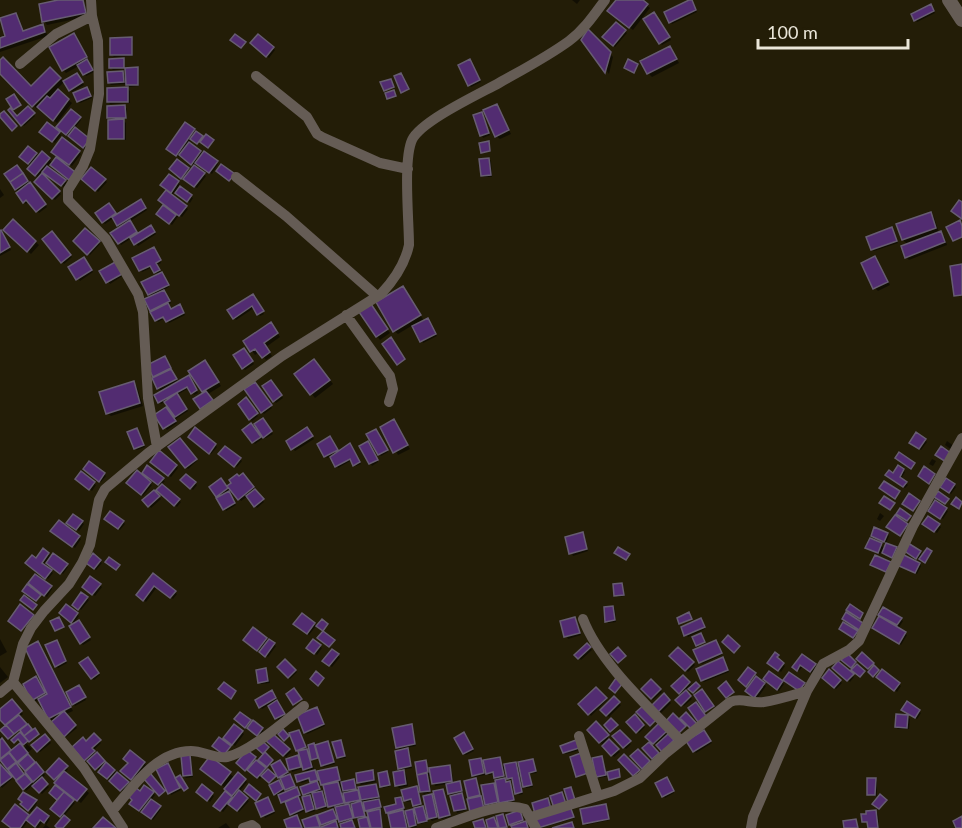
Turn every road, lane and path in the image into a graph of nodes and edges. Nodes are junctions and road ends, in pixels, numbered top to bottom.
1 (91, 0) edge
2 (605, 0) edge
3 (949, 0) edge
4 (92, 16) junction
5 (962, 20) edge
6 (20, 64) dead end
7 (256, 76) dead end
8 (408, 169) junction
9 (236, 177) dead end
10 (377, 296) junction
11 (346, 315) junction
12 (389, 402) dead end
13 (962, 438) edge
14 (157, 447) junction
15 (583, 619) dead end
16 (13, 682) junction
17 (807, 691) junction
18 (0, 693) edge
19 (304, 706) dead end
20 (579, 736) dead end
21 (681, 741) junction
22 (598, 796) junction
23 (113, 810) junction
24 (531, 817) junction
25 (123, 828) edge
26 (243, 828) edge
27 (256, 828) edge
28 (436, 828) edge
29 (536, 828) edge
30 (751, 828) edge

1 - 4 street
2 - 8 street
3 - 5 street
4 - 6 street
4 - 14 street
7 - 8 street
8 - 10 street
9 - 10 street
10 - 11 street
11 - 12 street
11 - 14 street
13 - 17 street
14 - 16 street
15 - 21 street
16 - 18 street
16 - 23 street
17 - 21 street
17 - 30 street
19 - 23 street
20 - 22 street
21 - 22 street
22 - 24 street
23 - 25 street
24 - 28 street
24 - 29 street
26 - 27 street

